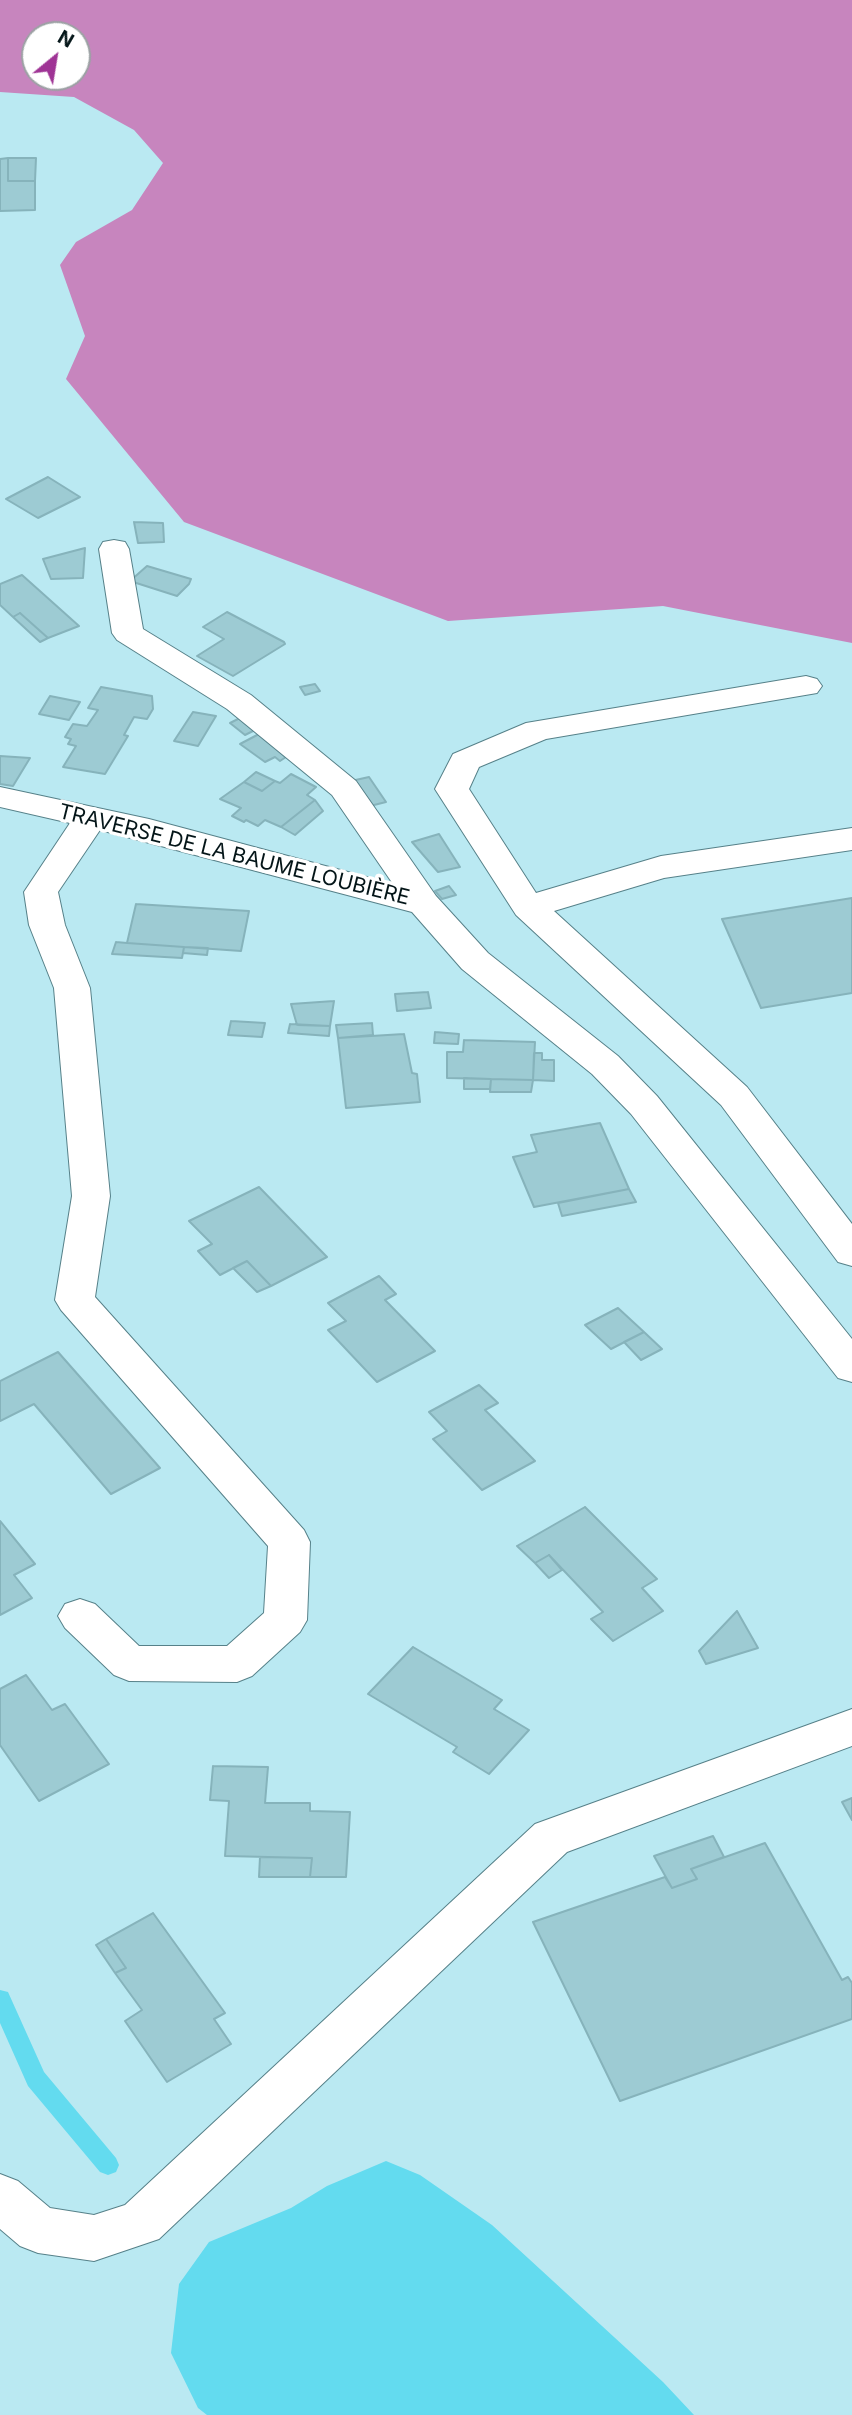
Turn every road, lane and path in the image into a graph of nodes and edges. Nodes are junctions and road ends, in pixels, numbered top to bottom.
1 (114, 549) dead end
2 (806, 687) dead end
3 (0, 797) edge
4 (92, 817) junction
5 (852, 839) edge
6 (424, 904) junction
7 (528, 907) junction
8 (852, 1252) edge
9 (852, 1367) edge
10 (80, 1616) dead end
11 (852, 1727) edge
12 (0, 2197) edge

1 - 6 street
2 - 7 street
3 - 4 street, TRAVERSE DE LA BAUME LOUBIÈRE
4 - 6 street, TRAVERSE DE LA BAUME LOUBIÈRE
4 - 10 street
5 - 7 street
6 - 9 street, TRAVERSE DE LA BAUME LOUBIÈRE
7 - 8 street
11 - 12 street

